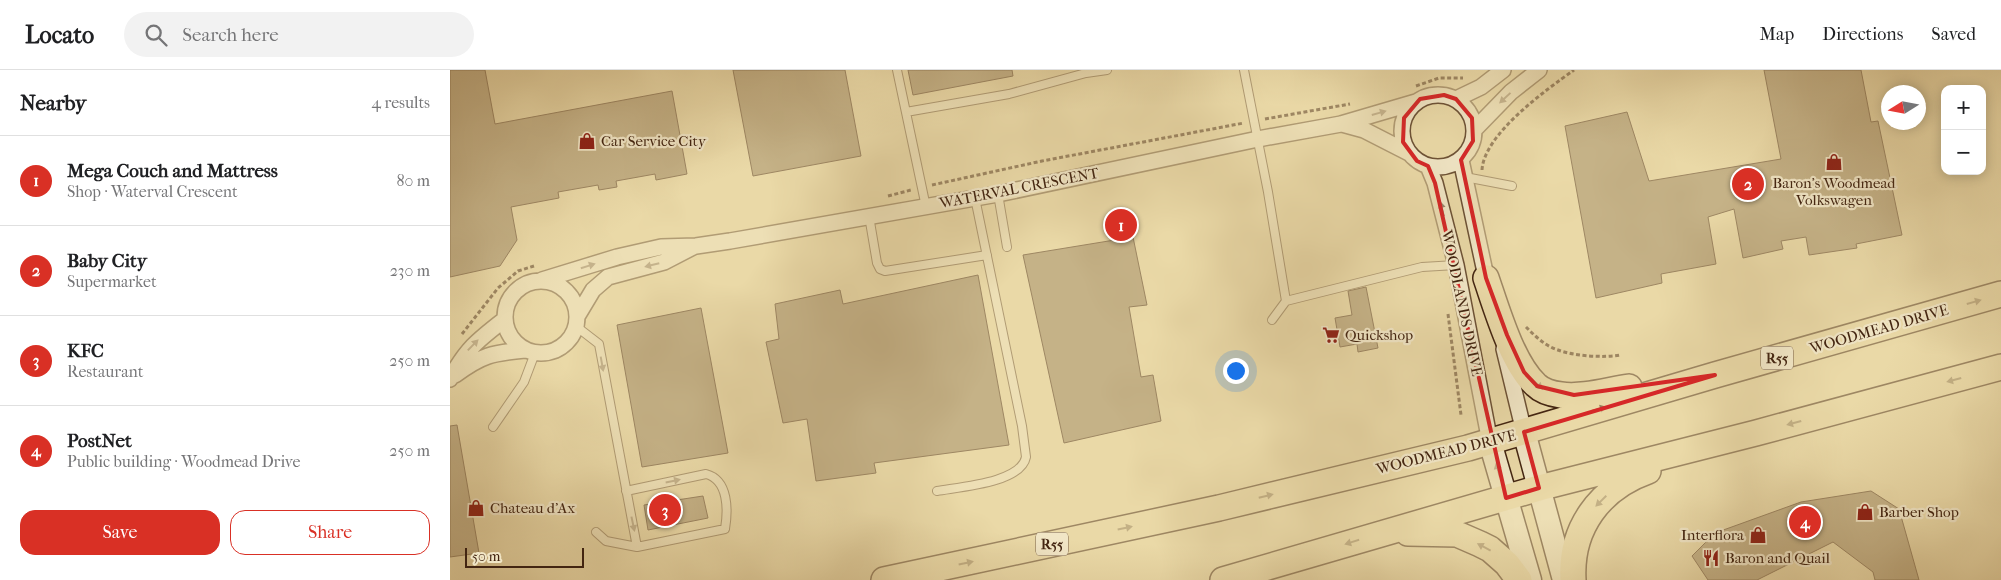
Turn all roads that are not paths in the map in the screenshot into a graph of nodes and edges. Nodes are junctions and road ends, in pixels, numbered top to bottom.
1 (897, 70) edge
2 (1107, 70) edge
3 (1244, 70) edge
4 (1503, 70) edge
5 (1539, 70) edge
6 (1414, 95) junction
7 (1456, 99) junction
8 (906, 112) junction
9 (1341, 124) junction
10 (1475, 129) junction
11 (1258, 139) junction
12 (1409, 153) junction
13 (1461, 160) junction
14 (1428, 166) junction
15 (1465, 177) junction
16 (1512, 186) dead end
17 (998, 194) junction
18 (975, 198) junction
19 (926, 207) junction
20 (868, 216) junction
21 (696, 246) junction
22 (1008, 247) dead end
23 (987, 254) junction
24 (1456, 265) junction
25 (1486, 278) junction
26 (542, 280) junction
27 (2001, 294) edge
28 (1286, 301) junction
29 (506, 319) junction
30 (1272, 320) dead end
31 (577, 321) junction
32 (530, 351) junction
33 (2001, 367) edge
34 (1715, 375) junction
35 (450, 379) edge
36 (492, 427) dead end
37 (1524, 432) junction
38 (1756, 433) junction
39 (1490, 442) junction
40 (1540, 488) junction
41 (938, 490) dead end
42 (626, 491) junction
43 (1506, 498) junction
44 (596, 532) dead end
45 (1381, 533) junction
46 (637, 547) junction
47 (884, 580) edge
48 (1223, 580) edge
49 (1519, 580) edge
50 (1530, 580) edge
51 (1564, 580) edge
52 (1572, 580) edge

1 - 8 lane
2 - 8 lane
3 - 11 lane
4 - 7 street
5 -> 10 street
6 - 7 street
9 -> 6 street, WATERVAL CRESCENT
6 - 12 street
7 - 10 street
8 - 19 lane
9 - 11 street, WATERVAL CRESCENT
9 - 12 street, WATERVAL CRESCENT
10 - 13 street
11 - 17 street, WATERVAL CRESCENT
11 - 28 lane
12 - 14 street
13 - 14 street
13 - 15 street, WOODLANDS DRIVE
24 -> 14 street, WOODLANDS DRIVE
15 - 16 lane
15 - 25 street, WOODLANDS DRIVE
17 - 18 street, WATERVAL CRESCENT
17 - 22 lane
18 - 19 street, WATERVAL CRESCENT
18 - 23 lane
19 - 20 street, WATERVAL CRESCENT
20 - 21 street, WATERVAL CRESCENT
20 - 23 lane
26 -> 21 street, WATERVAL CRESCENT
21 -> 31 street, WATERVAL CRESCENT
23 - 41 lane
24 - 28 lane
24 - 39 street, WOODLANDS DRIVE
25 -> 34 main road
25 - 37 street, WOODLANDS DRIVE
26 - 29 street
26 - 31 street
34 -> 27 main road, WOODMEAD DRIVE / R55
28 - 30 lane
29 - 32 street
35 -> 29 street
31 - 32 street
31 -> 42 lane
32 - 35 street
32 - 36 lane
33 -> 38 main road
37 -> 34 main road, WOODMEAD DRIVE / R55
37 - 39 main road, WOODMEAD DRIVE / R55
37 - 40 main road
38 - 40 main road
38 -> 52 main road
43 -> 39 main road
47 -> 39 main road, WOODMEAD DRIVE / R55
40 - 43 main road
40 - 51 main road
42 -> 46 lane
42 -> 46 lane
43 - 45 main road
43 - 50 main road
44 - 46 lane
45 -> 48 main road
49 -> 45 main road

